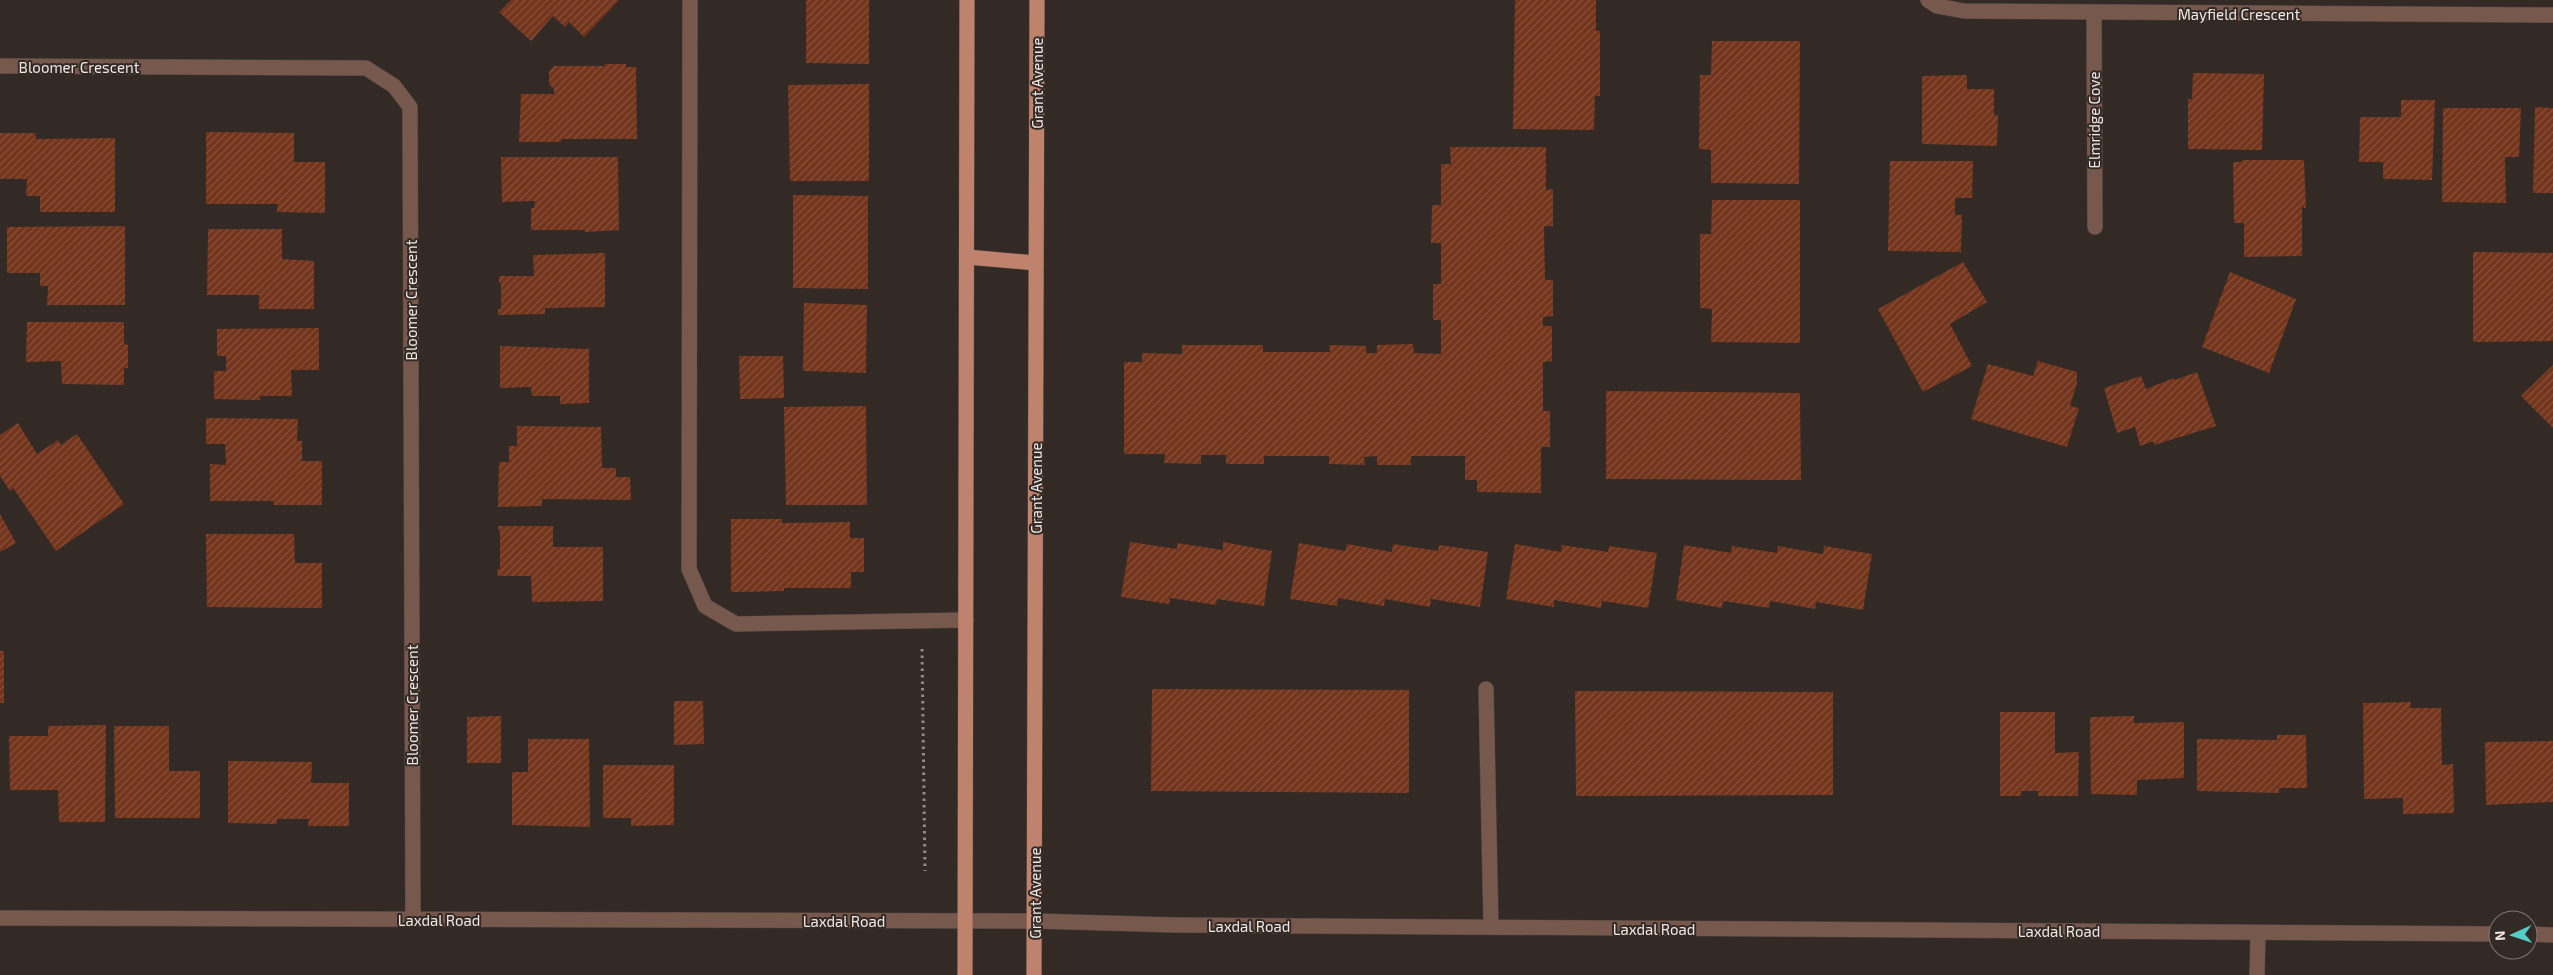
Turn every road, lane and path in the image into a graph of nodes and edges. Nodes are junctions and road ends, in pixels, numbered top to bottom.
1 (690, 0) edge
2 (967, 0) edge
3 (1037, 0) edge
4 (1928, 0) edge
5 (2094, 13) junction
6 (2553, 15) edge
7 (0, 66) edge
8 (2095, 227) dead end
9 (967, 257) junction
10 (1036, 263) junction
11 (966, 620) junction
12 (922, 621) junction
13 (1486, 689) dead end
14 (925, 871) dead end
15 (0, 918) edge
16 (413, 920) junction
17 (1035, 921) junction
18 (966, 922) junction
19 (1491, 928) junction
20 (2258, 933) junction
21 (2488, 934) edge
22 (2538, 934) edge
23 (2553, 935) edge
24 (966, 975) edge
25 (1034, 975) edge
26 (2258, 975) edge

1 - 12 street
2 - 9 main road
3 - 10 main road, Grant Avenue
4 - 5 street, Mayfield Crescent
5 - 6 street, Mayfield Crescent
5 - 8 street, Elmridge Cove
7 - 16 street, Bloomer Crescent
9 - 10 main road
9 - 11 main road
10 - 17 main road, Grant Avenue
11 - 12 street
11 - 18 main road
12 - 14 path
13 - 19 street
15 - 16 street, Laxdal Road
16 - 18 street, Laxdal Road
17 - 18 street, Laxdal Road
17 - 19 street, Laxdal Road
17 - 25 main road, Grant Avenue
18 - 24 main road
19 - 20 street, Laxdal Road
20 - 21 street, Laxdal Road
20 - 26 street
22 - 23 street

